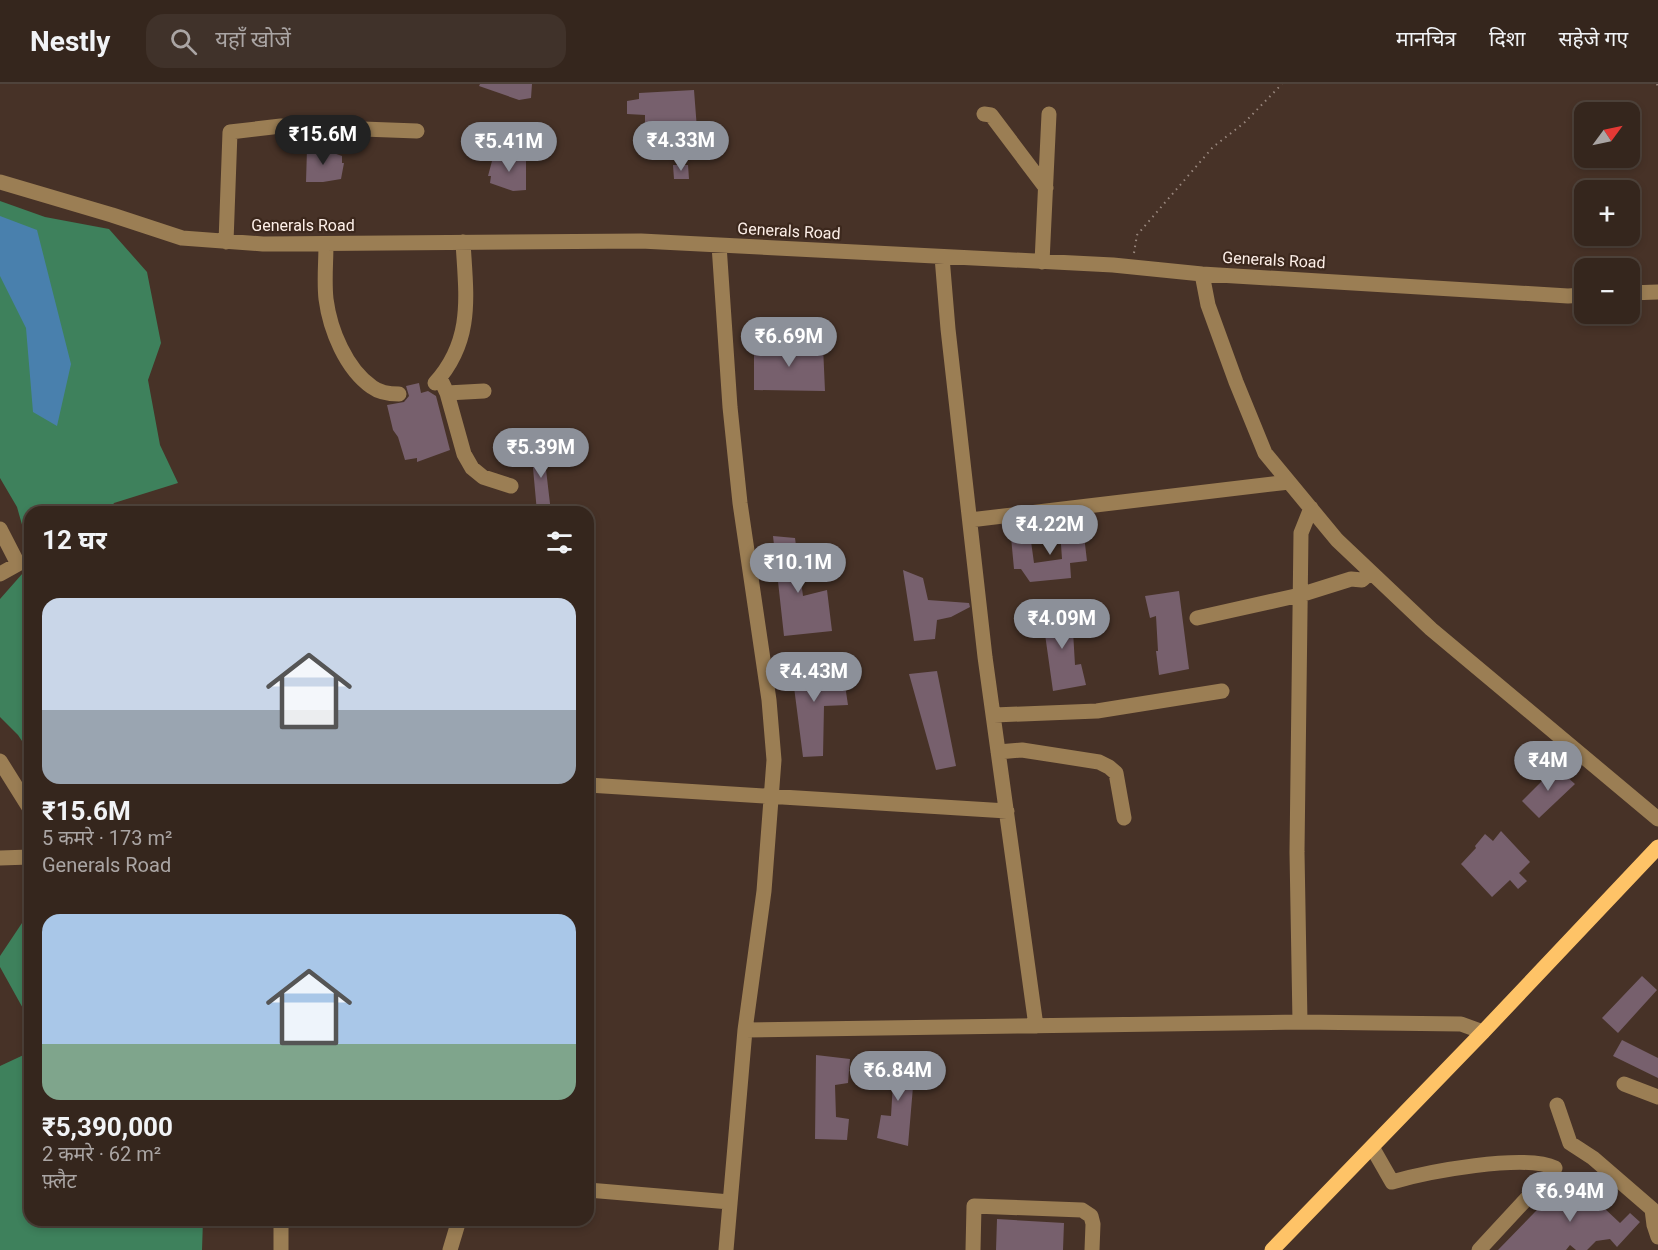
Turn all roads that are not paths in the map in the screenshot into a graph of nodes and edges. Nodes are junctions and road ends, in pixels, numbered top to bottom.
1 (984, 114) dead end
2 (1050, 114) dead end
3 (417, 131) dead end
4 (0, 182) edge
5 (1046, 188) junction
6 (226, 242) junction
7 (463, 242) junction
8 (326, 244) junction
9 (719, 245) junction
10 (942, 257) junction
11 (1042, 262) junction
12 (1202, 274) junction
13 (1658, 292) edge
14 (1640, 293) edge
15 (1574, 296) edge
16 (441, 385) junction
17 (484, 390) dead end
18 (399, 394) dead end
19 (1289, 482) junction
20 (511, 486) dead end
21 (1311, 508) junction
22 (970, 520) junction
23 (0, 529) edge
24 (1371, 572) junction
25 (0, 574) edge
26 (1300, 595) junction
27 (1197, 618) dead end
28 (1222, 692) dead end
29 (994, 715) junction
30 (998, 752) junction
31 (0, 761) edge
32 (594, 785) edge
33 (771, 797) junction
34 (24, 799) edge
35 (1007, 811) junction
36 (1124, 818) dead end
37 (1658, 819) edge
38 (1658, 846) edge
39 (24, 857) edge
40 (0, 858) edge
41 (1300, 1022) junction
42 (1036, 1026) junction
43 (745, 1030) junction
44 (1483, 1032) junction
45 (1624, 1084) dead end
46 (1658, 1097) edge
47 (1557, 1104) dead end
48 (1372, 1147) junction
49 (594, 1191) edge
50 (730, 1202) junction
51 (1655, 1210) edge
52 (281, 1226) edge
53 (457, 1226) edge
54 (1658, 1237) edge
55 (281, 1250) edge
56 (450, 1250) edge
57 (726, 1250) edge
58 (973, 1250) edge
59 (1092, 1250) edge
60 (1272, 1250) edge
61 (1479, 1250) edge

1 - 5 street
2 - 5 street
3 - 6 street
4 - 6 street, Generals Road
5 - 11 street
6 - 8 street, Generals Road
7 - 8 street, Generals Road
7 - 9 street, Generals Road
7 - 16 street
8 - 18 street
9 - 10 street, Generals Road
9 - 33 street
10 - 11 street, Generals Road
10 - 22 street
11 - 12 street, Generals Road
12 - 15 street, Generals Road
12 - 19 street
13 - 14 street
16 - 17 street
16 - 20 street
19 - 21 street
19 - 22 street
21 - 24 street
21 - 26 street
22 - 29 street
23 - 25 street
24 - 26 street
24 - 37 street
26 - 27 street
26 - 41 street
28 - 29 street
29 - 30 street
30 - 35 street
30 - 36 street
31 - 34 street
32 - 33 street
33 - 35 street
33 - 43 street
35 - 42 street
38 - 44 main road
39 - 40 street
41 - 42 street
41 - 44 street
42 - 43 street
43 - 50 street
44 - 48 main road
45 - 46 street
47 - 51 street
48 - 60 main road
48 - 61 street
49 - 50 street
50 - 57 street
51 - 54 street
52 - 55 street
53 - 56 street
58 - 59 street

